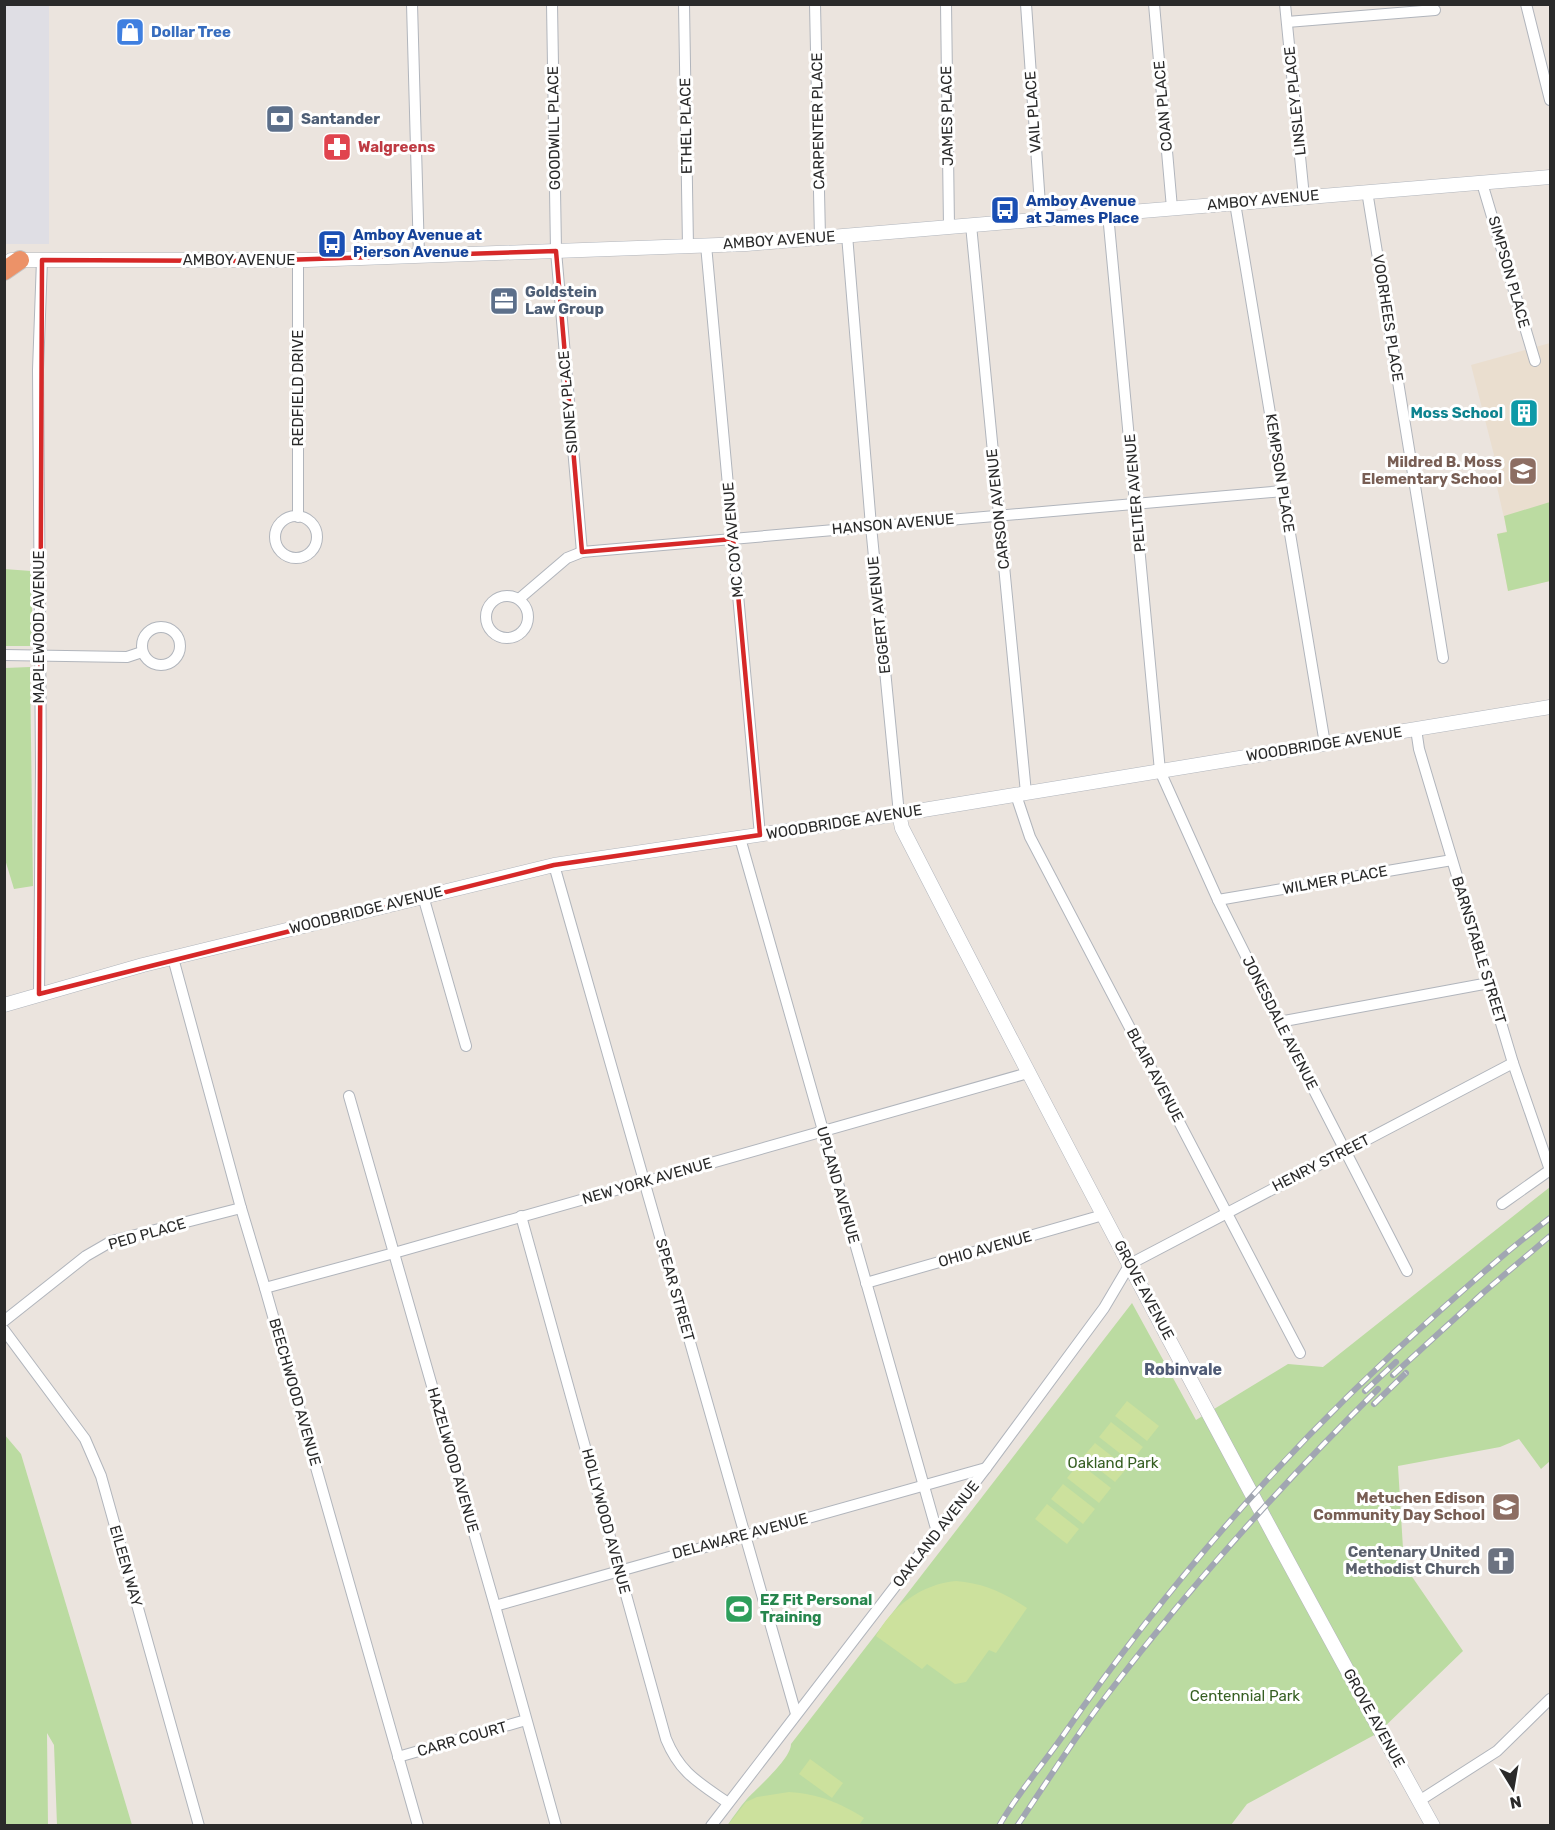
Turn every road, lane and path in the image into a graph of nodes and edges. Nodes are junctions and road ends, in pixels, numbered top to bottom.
1 (412, 4) edge
2 (552, 4) edge
3 (684, 4) edge
4 (815, 4) edge
5 (946, 4) edge
6 (1026, 4) edge
7 (1154, 4) edge
8 (1285, 4) edge
9 (1526, 4) edge
10 (1435, 10) dead end
11 (1287, 22) junction
12 (1551, 100) edge
13 (1551, 177) edge
14 (1482, 183) junction
15 (1367, 191) junction
16 (1304, 197) junction
17 (1235, 202) junction
18 (1172, 208) junction
19 (1108, 214) junction
20 (1041, 219) junction
21 (971, 225) junction
22 (948, 227) junction
23 (847, 235) junction
24 (820, 238) junction
25 (706, 245) junction
26 (688, 247) junction
27 (556, 251) junction
28 (419, 256) junction
29 (12, 260) edge
30 (42, 260) junction
31 (298, 260) junction
32 (4, 271) edge
33 (1535, 361) dead end
34 (1283, 490) junction
35 (1136, 504) junction
36 (998, 515) junction
37 (298, 517) dead end
38 (871, 526) junction
39 (733, 539) junction
40 (582, 552) junction
41 (519, 599) junction
42 (142, 652) dead end
43 (4, 655) edge
44 (39, 655) junction
45 (1443, 658) dead end
46 (1551, 707) edge
47 (1416, 729) junction
48 (1325, 744) junction
49 (1160, 771) junction
50 (1021, 794) junction
51 (899, 814) junction
52 (760, 835) junction
53 (740, 838) junction
54 (1452, 860) junction
55 (554, 866) junction
56 (423, 897) junction
57 (1218, 900) junction
58 (173, 958) junction
59 (1489, 982) junction
60 (39, 994) junction
61 (4, 1005) edge
62 (1279, 1022) junction
63 (466, 1046) dead end
64 (1513, 1063) junction
65 (1028, 1073) junction
66 (349, 1096) dead end
67 (823, 1131) junction
68 (1345, 1151) junction
69 (1550, 1170) edge
70 (644, 1181) junction
71 (1502, 1204) dead end
72 (241, 1208) junction
73 (1227, 1212) junction
74 (1103, 1215) junction
75 (521, 1216) junction
76 (394, 1253) junction
77 (1130, 1264) junction
78 (1407, 1271) dead end
79 (866, 1283) junction
80 (265, 1288) junction
81 (4, 1321) edge
82 (4, 1330) edge
83 (1300, 1353) dead end
84 (986, 1468) junction
85 (924, 1486) junction
86 (937, 1532) junction
87 (745, 1535) junction
88 (619, 1569) junction
89 (495, 1606) junction
90 (1551, 1699) edge
91 (796, 1714) junction
92 (526, 1720) junction
93 (398, 1757) junction
94 (1419, 1801) junction
95 (728, 1803) junction
96 (198, 1826) edge
97 (418, 1826) edge
98 (556, 1826) edge
99 (711, 1826) edge
100 (1433, 1826) edge

1 - 28 street
2 - 27 street, GOODWILL PLACE
3 - 26 street, ETHEL PLACE
4 - 24 street, CARPENTER PLACE
5 - 22 street, JAMES PLACE
6 - 20 street, VAIL PLACE
7 - 18 street, COAN PLACE
8 - 11 street, LINSLEY PLACE
9 - 12 street
10 - 11 street
11 - 16 street, LINSLEY PLACE
13 - 14 street, AMBOY AVENUE
14 - 15 street, AMBOY AVENUE
14 - 33 street, SIMPSON PLACE
15 - 16 street, AMBOY AVENUE
15 - 45 street, VOORHEES PLACE
16 - 17 street, AMBOY AVENUE
17 - 18 street, AMBOY AVENUE
17 - 34 street, KEMPSON PLACE
18 - 19 street, AMBOY AVENUE
19 - 20 street, AMBOY AVENUE
19 - 35 street, PELTIER AVENUE
20 - 21 street, AMBOY AVENUE
21 - 22 street, AMBOY AVENUE
21 - 36 street, CARSON AVENUE
22 - 23 street, AMBOY AVENUE
23 - 24 street, AMBOY AVENUE
23 - 38 street, EGGERT AVENUE
24 - 25 street, AMBOY AVENUE
25 - 26 street, AMBOY AVENUE
25 - 39 street, MC COY AVENUE
26 - 27 street, AMBOY AVENUE
27 - 28 street, AMBOY AVENUE
27 - 40 street, SIDNEY PLACE
28 - 31 street, AMBOY AVENUE
29 - 30 street, AMBOY AVENUE
29 - 32 highway
30 - 31 street, AMBOY AVENUE
30 - 44 street, MAPLEWOOD AVENUE
31 - 37 street, REDFIELD DRIVE
34 - 35 street, HANSON AVENUE
34 - 48 street, KEMPSON PLACE
35 - 36 street, HANSON AVENUE
35 - 49 street, PELTIER AVENUE
36 - 38 street, HANSON AVENUE
36 - 50 street, CARSON AVENUE
38 - 39 street, HANSON AVENUE
38 - 51 street, EGGERT AVENUE
39 - 40 street, HANSON AVENUE
39 - 52 street, MC COY AVENUE
40 - 41 street, HANSON AVENUE
41 - 41 street
42 - 44 street
43 - 44 street
44 - 60 street, MAPLEWOOD AVENUE
46 - 47 street, WOODBRIDGE AVENUE
47 - 48 street, WOODBRIDGE AVENUE
47 - 54 street, BARNSTABLE STREET
48 - 49 street, WOODBRIDGE AVENUE
49 - 50 street, WOODBRIDGE AVENUE
49 - 57 street, JONESDALE AVENUE
50 - 51 street, WOODBRIDGE AVENUE
50 - 73 street, BLAIR AVENUE
51 - 52 street, WOODBRIDGE AVENUE
51 - 65 street, GROVE AVENUE
52 - 53 street, WOODBRIDGE AVENUE
53 - 55 street, WOODBRIDGE AVENUE
53 - 67 street, UPLAND AVENUE
54 - 57 street, WILMER PLACE
54 - 59 street, BARNSTABLE STREET
55 - 56 street, WOODBRIDGE AVENUE
55 - 70 street, SPEAR STREET
56 - 58 street, WOODBRIDGE AVENUE
56 - 63 street
57 - 62 street, JONESDALE AVENUE
58 - 60 street, WOODBRIDGE AVENUE
58 - 72 street, BEECHWOOD AVENUE
59 - 62 street
59 - 64 street, BARNSTABLE STREET
60 - 61 street, WOODBRIDGE AVENUE
62 - 68 street, JONESDALE AVENUE
64 - 68 street, HENRY STREET
64 - 69 street, BARNSTABLE STREET
65 - 67 street, NEW YORK AVENUE
65 - 74 street, GROVE AVENUE
66 - 76 street, HAZELWOOD AVENUE
67 - 70 street, NEW YORK AVENUE
67 - 79 street, UPLAND AVENUE
68 - 73 street, HENRY STREET
68 - 78 street, JONESDALE AVENUE
69 - 71 street
70 - 75 street, NEW YORK AVENUE
70 - 87 street, SPEAR STREET
72 - 80 street, BEECHWOOD AVENUE
72 - 81 street, PED PLACE
73 - 77 street, HENRY STREET
73 - 83 street, BLAIR AVENUE
74 - 77 street, GROVE AVENUE
74 - 79 street, OHIO AVENUE
75 - 76 street, NEW YORK AVENUE
75 - 88 street, HOLLYWOOD AVENUE
76 - 80 street, NEW YORK AVENUE
76 - 89 street, HAZELWOOD AVENUE
77 - 84 street, OAKLAND AVENUE
77 - 94 street, GROVE AVENUE
79 - 85 street, UPLAND AVENUE
80 - 93 street, BEECHWOOD AVENUE
82 - 96 street, EILEEN WAY
84 - 85 street, DELAWARE AVENUE
84 - 86 street, OAKLAND AVENUE
85 - 86 street, UPLAND AVENUE
85 - 87 street, DELAWARE AVENUE
86 - 91 street, OAKLAND AVENUE
87 - 88 street, DELAWARE AVENUE
87 - 91 street, SPEAR STREET
88 - 89 street, DELAWARE AVENUE
88 - 95 street, HOLLYWOOD AVENUE
89 - 92 street, HAZELWOOD AVENUE
90 - 94 street
91 - 95 street, OAKLAND AVENUE
92 - 93 street, CARR COURT
92 - 98 street, HAZELWOOD AVENUE
93 - 97 street, BEECHWOOD AVENUE
94 - 100 street, GROVE AVENUE
95 - 99 street, OAKLAND AVENUE

